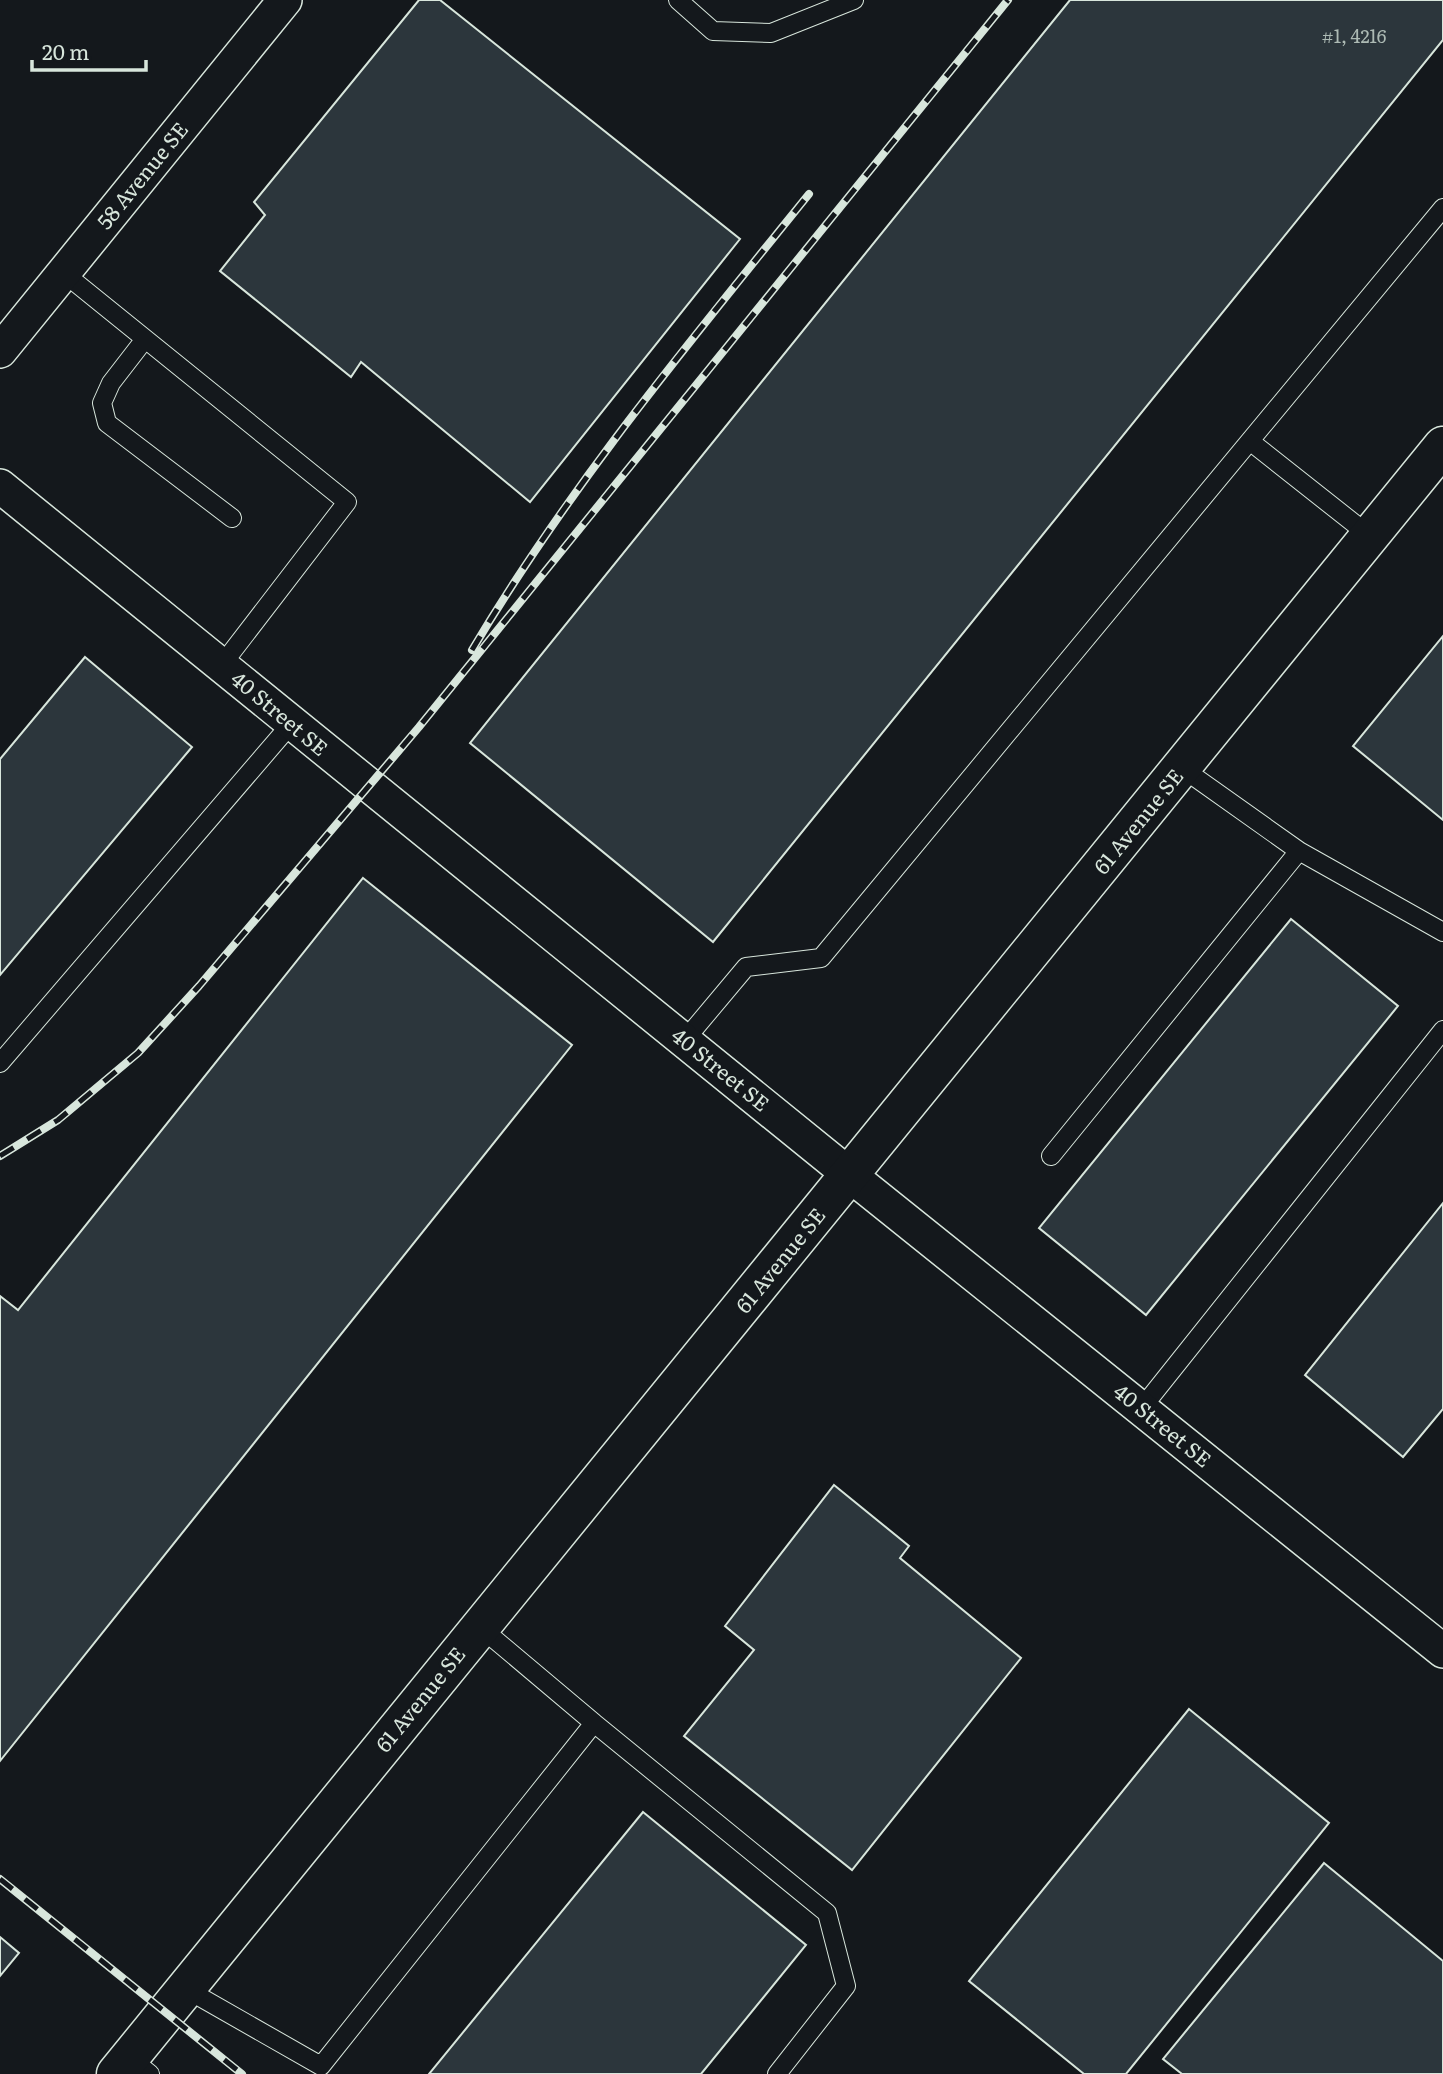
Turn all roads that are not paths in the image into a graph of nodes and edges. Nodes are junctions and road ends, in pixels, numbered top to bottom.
1 (285, 0) edge
2 (678, 0) edge
3 (854, 0) edge
4 (1443, 208) edge
5 (65, 274) junction
6 (145, 339) junction
7 (0, 351) edge
8 (1251, 442) junction
9 (1443, 446) edge
10 (0, 486) edge
11 (232, 518) dead end
12 (1370, 536) junction
13 (221, 666) junction
14 (291, 724) junction
15 (1182, 768) junction
16 (1299, 850) junction
17 (1443, 932) edge
18 (1443, 1030) edge
19 (684, 1041) junction
20 (0, 1063) edge
21 (1051, 1156) dead end
22 (851, 1176) junction
23 (1141, 1409) junction
24 (480, 1627) junction
25 (1443, 1651) edge
26 (594, 1723) junction
27 (186, 1989) junction
28 (132, 2068) edge
29 (777, 2074) edge

1 - 5 street, 58 Avenue SE
2 - 3 lane
4 - 8 lane
5 - 6 lane
5 - 7 street, 58 Avenue SE
6 - 11 lane
6 - 13 lane
8 - 12 lane
8 - 19 lane
9 - 12 street, 61 Avenue SE
10 - 13 street, 40 Street SE
12 - 15 street, 61 Avenue SE
13 - 14 street, 40 Street SE
14 - 19 street, 40 Street SE
14 - 20 lane
15 - 16 lane
15 - 22 street, 61 Avenue SE
16 - 17 lane
16 - 21 lane
18 - 23 lane
19 - 22 street, 40 Street SE
22 - 23 street, 40 Street SE
22 - 24 street, 61 Avenue SE
23 - 25 street, 40 Street SE
24 - 26 lane
24 - 27 street, 61 Avenue SE
26 - 27 lane
26 - 29 lane
27 - 28 street, 61 Avenue SE

